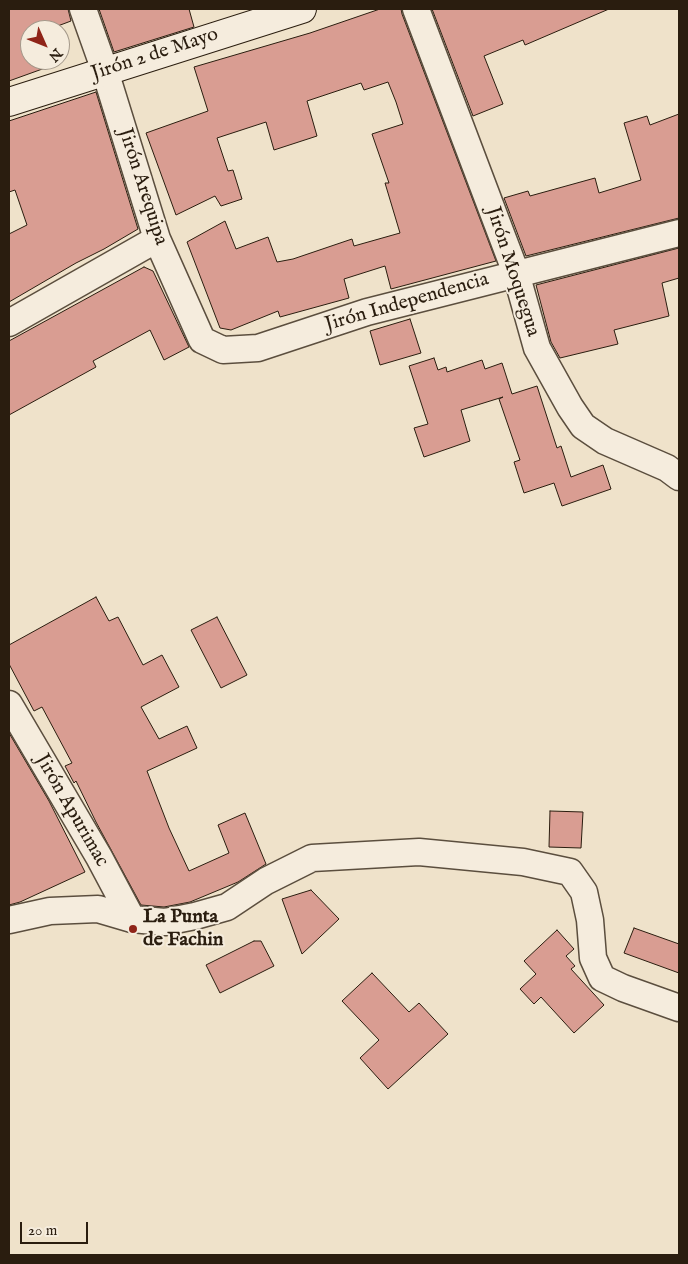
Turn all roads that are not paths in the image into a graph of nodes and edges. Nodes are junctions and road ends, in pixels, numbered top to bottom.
1 (83, 9) edge
2 (302, 9) edge
3 (416, 9) edge
4 (105, 72) junction
5 (9, 102) edge
6 (679, 233) edge
7 (157, 239) junction
8 (516, 273) junction
9 (9, 323) edge
10 (223, 350) joint
11 (679, 477) edge
12 (9, 704) edge
13 (132, 919) junction
14 (9, 920) edge
15 (679, 1008) edge

1 - 4 street, Jirón Arequipa
2 - 4 main road, Jirón 2 de Mayo
3 - 8 street, Jirón Moquegua
4 - 5 main road, Jirón 2 de Mayo
4 - 7 street, Jirón Arequipa
6 - 8 street, Jirón Independencia
7 - 9 street
7 - 10 street, Jirón Arequipa
8 - 10 street, Jirón Independencia
8 - 11 street, Jirón Moquegua
12 - 13 street, Jirón Apurimac
13 - 14 street
13 - 15 street

